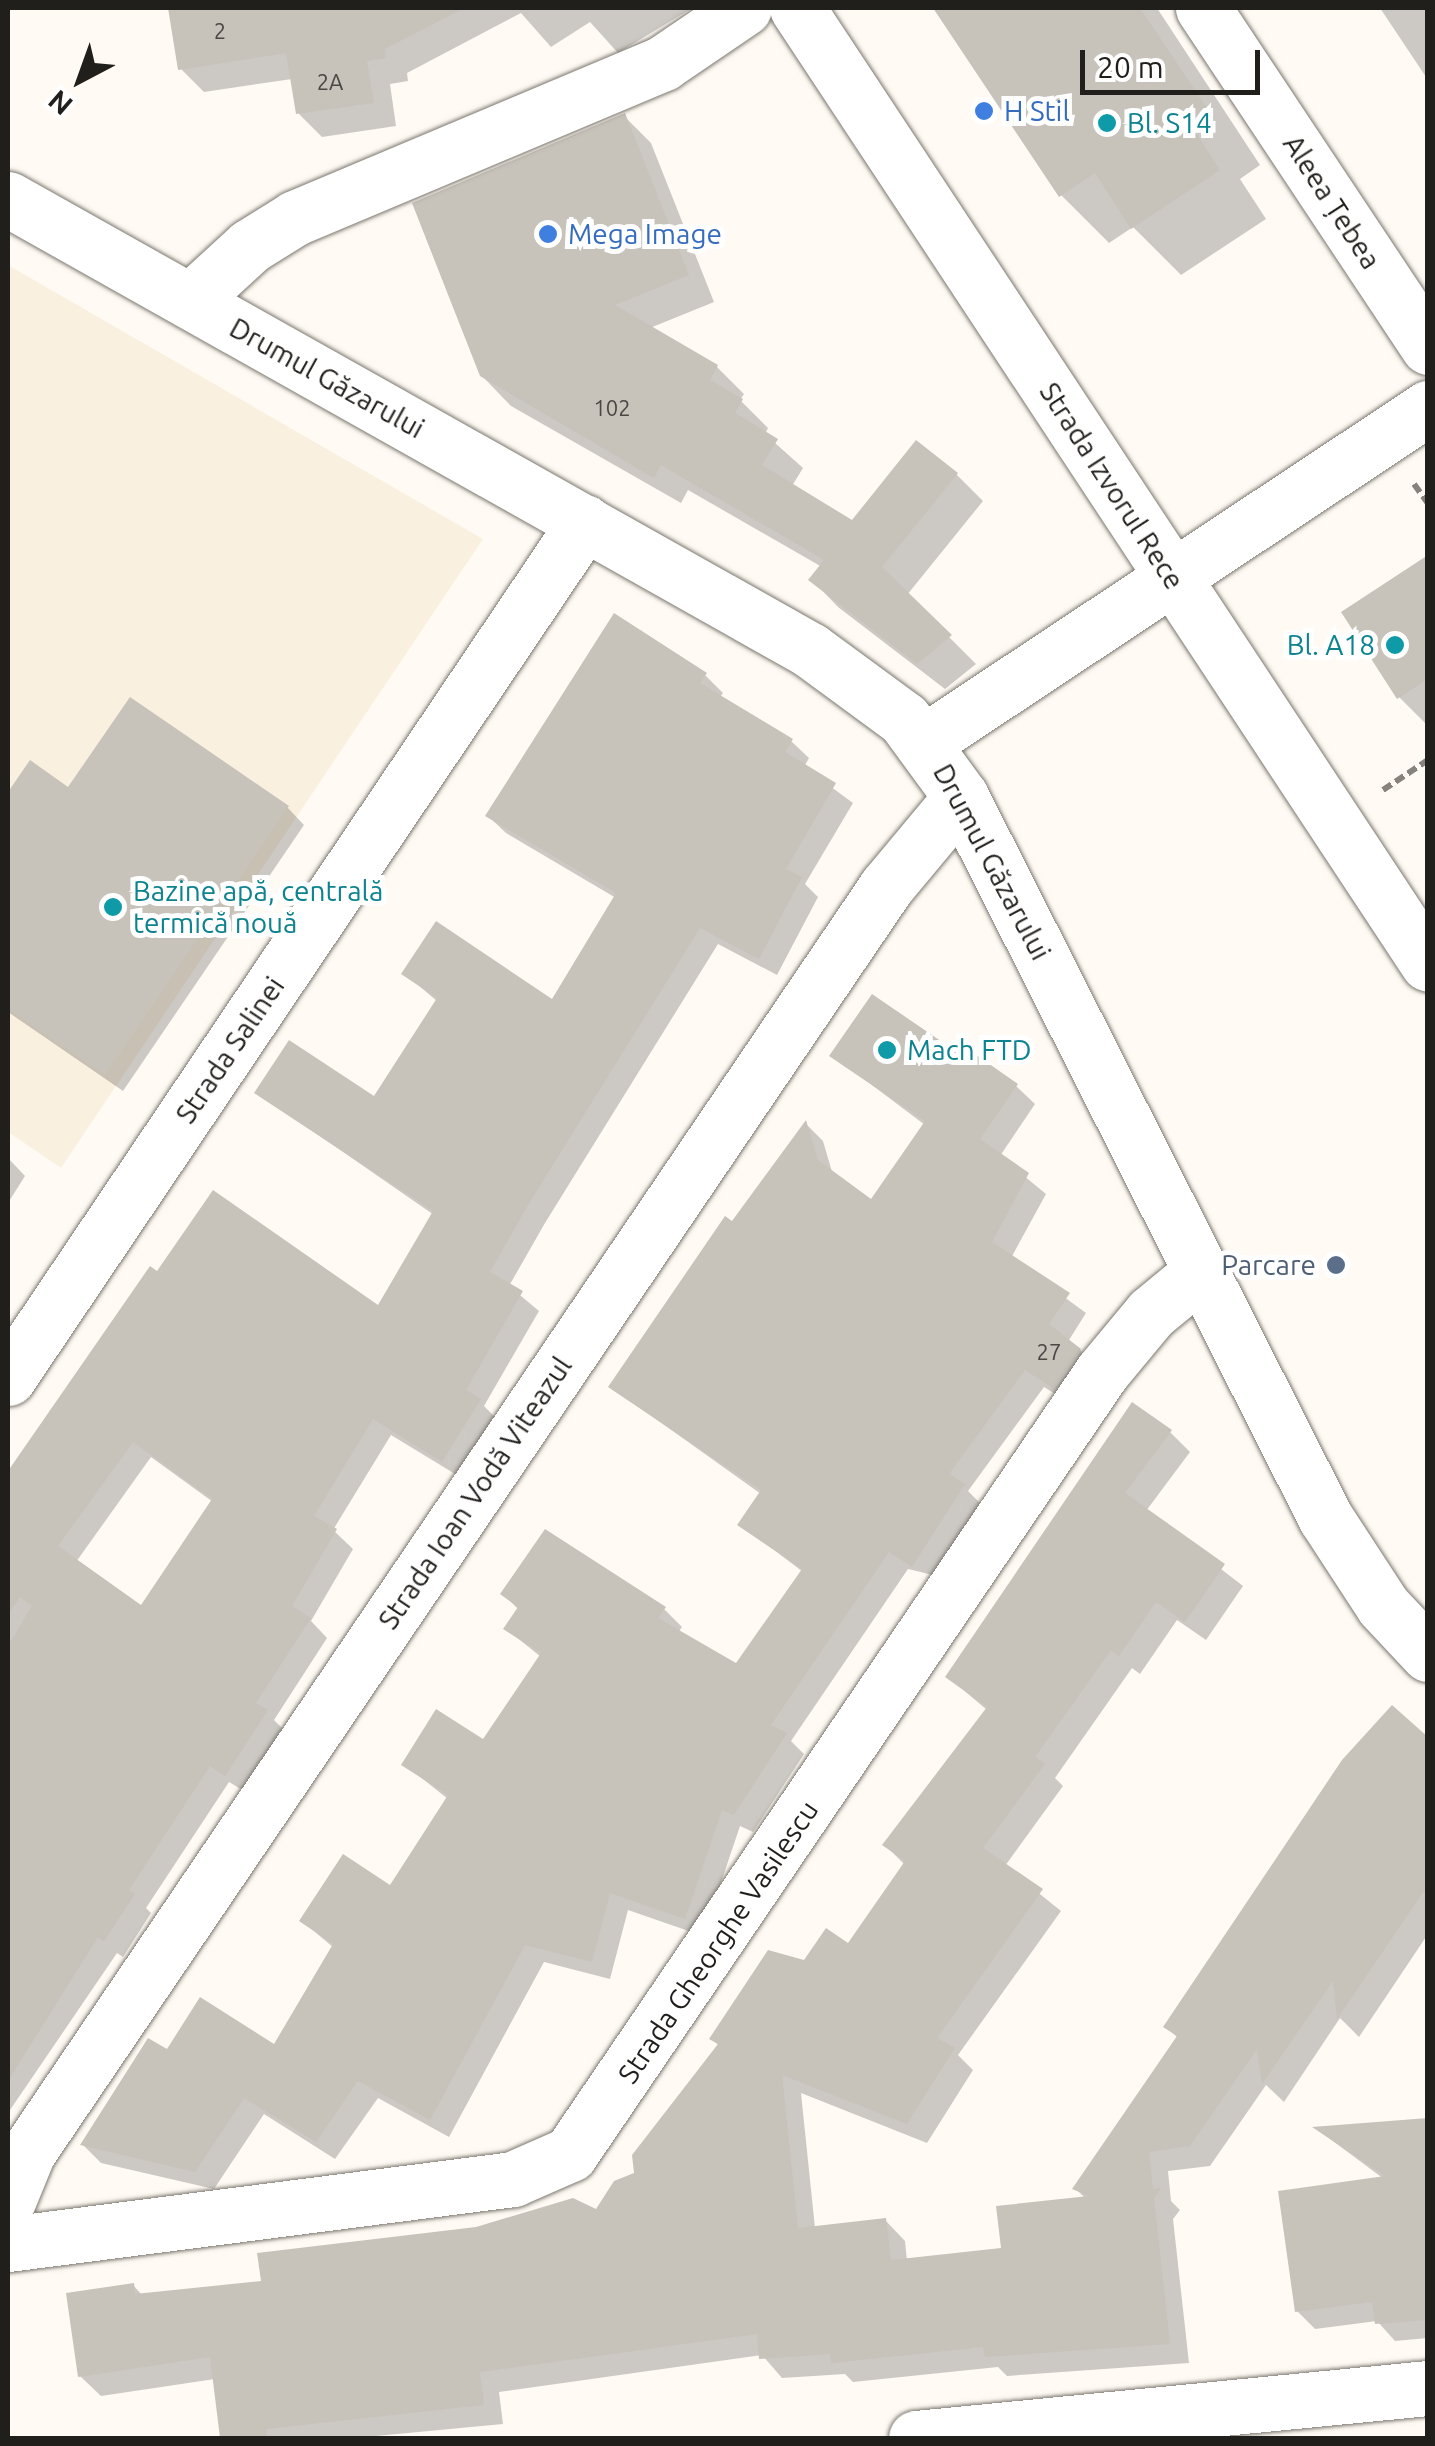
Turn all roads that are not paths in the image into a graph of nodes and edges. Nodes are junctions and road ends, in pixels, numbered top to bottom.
1 (744, 8) edge
2 (797, 8) edge
3 (1203, 8) edge
4 (8, 199) edge
5 (190, 301) junction
6 (1428, 347) edge
7 (1428, 408) edge
8 (585, 522) junction
9 (1173, 577) junction
10 (924, 742) junction
11 (961, 796) junction
12 (1428, 964) edge
13 (1202, 1271) junction
14 (8, 1378) edge
15 (1428, 1654) edge
16 (8, 2201) edge
17 (8, 2244) edge
18 (1428, 2388) edge
19 (916, 2438) edge

1 - 5 street
2 - 9 street, Strada Izvorul Rece
3 - 6 street, Aleea Țebea
4 - 5 street, Drumul Găzarului
5 - 8 street, Drumul Găzarului
7 - 9 street
8 - 10 street, Drumul Găzarului
8 - 14 street, Strada Salinei
9 - 10 street
9 - 12 street, Strada Izvorul Rece
10 - 11 street, Drumul Găzarului
11 - 13 street, Drumul Găzarului
11 - 16 street, Strada Ioan Vodă Viteazul
13 - 15 street, Drumul Găzarului
13 - 17 street, Strada Gheorghe Vasilescu
18 - 19 street

